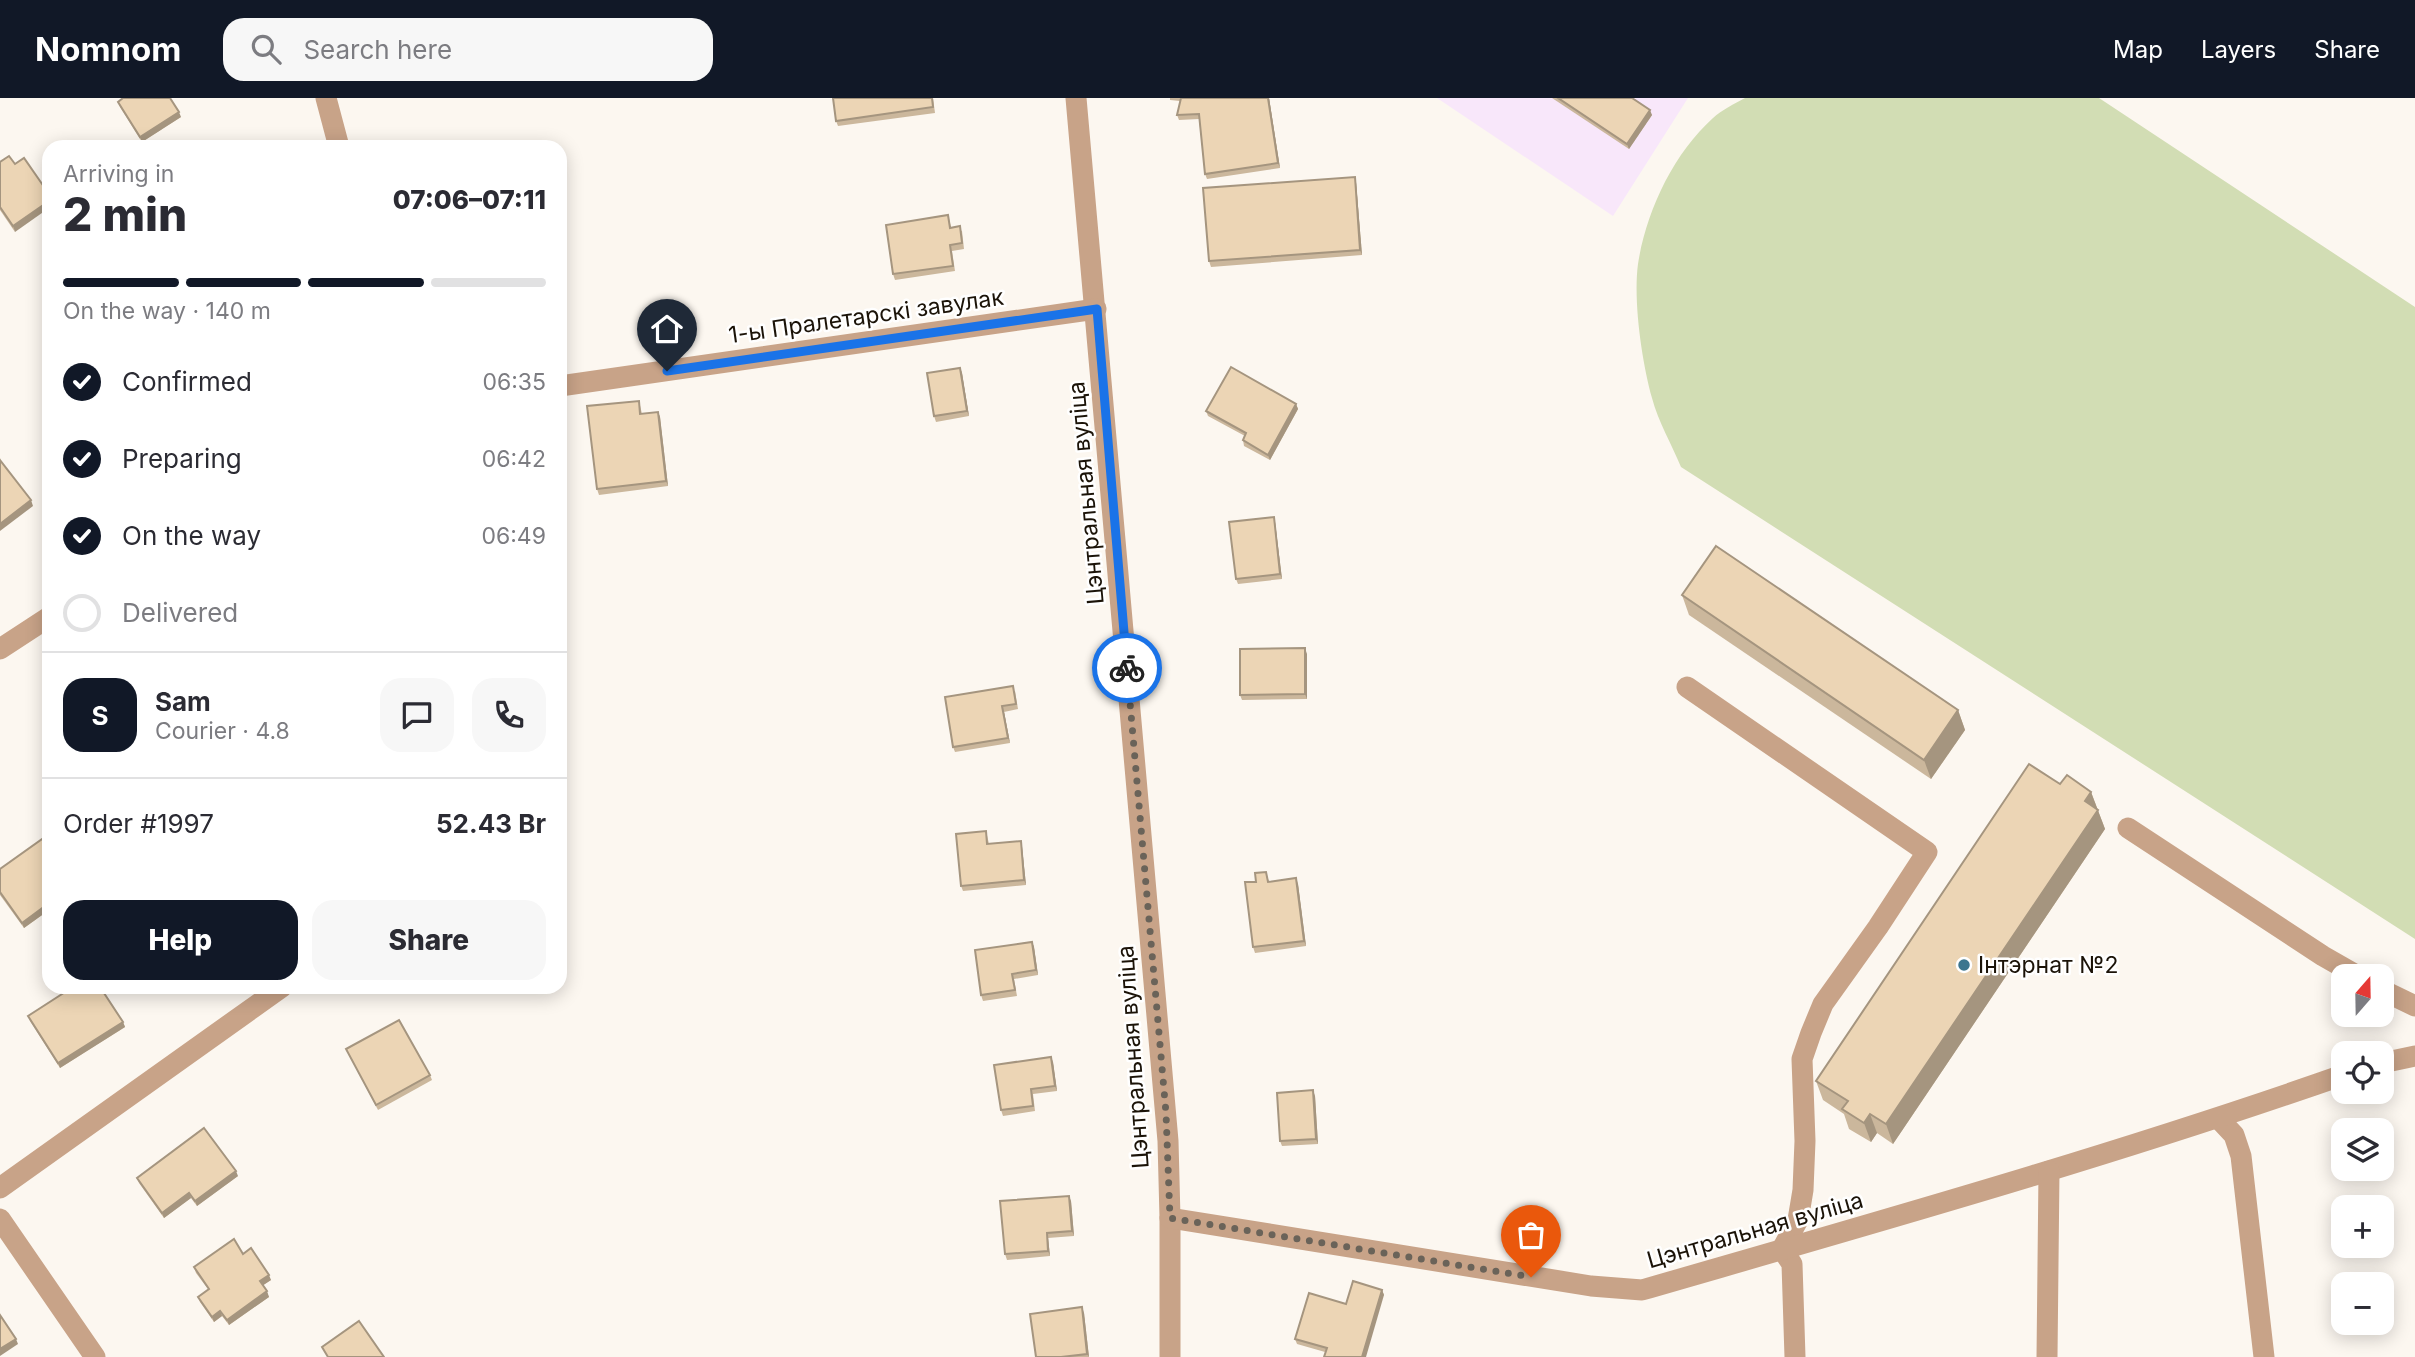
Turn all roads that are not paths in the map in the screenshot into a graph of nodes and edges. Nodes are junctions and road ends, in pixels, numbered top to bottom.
1 (326, 98) edge
2 (1076, 98) edge
3 (337, 140) edge
4 (1097, 309) junction
5 (567, 385) edge
6 (42, 622) edge
7 (0, 649) edge
8 (1687, 687) dead end
9 (2128, 828) dead end
10 (2337, 964) edge
11 (269, 994) edge
12 (2394, 996) edge
13 (2415, 1006) edge
14 (2415, 1056) edge
15 (2394, 1060) edge
16 (2331, 1079) edge
17 (2219, 1119) junction
18 (2049, 1171) junction
19 (0, 1188) edge
20 (1170, 1218) junction
21 (0, 1219) edge
22 (1782, 1249) junction
23 (95, 1357) edge
24 (1170, 1357) edge
25 (1795, 1357) edge
26 (2047, 1357) edge
27 (2264, 1357) edge

1 - 3 street
2 - 4 street, Цэнтральная вуліца
4 - 5 street, 1-ы Пралетарскі завулак
4 - 20 street, Цэнтральная вуліца
6 - 7 street
8 - 22 street
9 - 10 street
11 - 19 street
12 - 13 street
14 - 15 street
16 - 17 street, Цэнтральная вуліца
17 - 18 street, Цэнтральная вуліца
17 - 27 street
18 - 22 street, Цэнтральная вуліца
18 - 26 street
20 - 22 street, Цэнтральная вуліца
20 - 24 street, Цэнтральная вуліца
21 - 23 street
22 - 25 street

